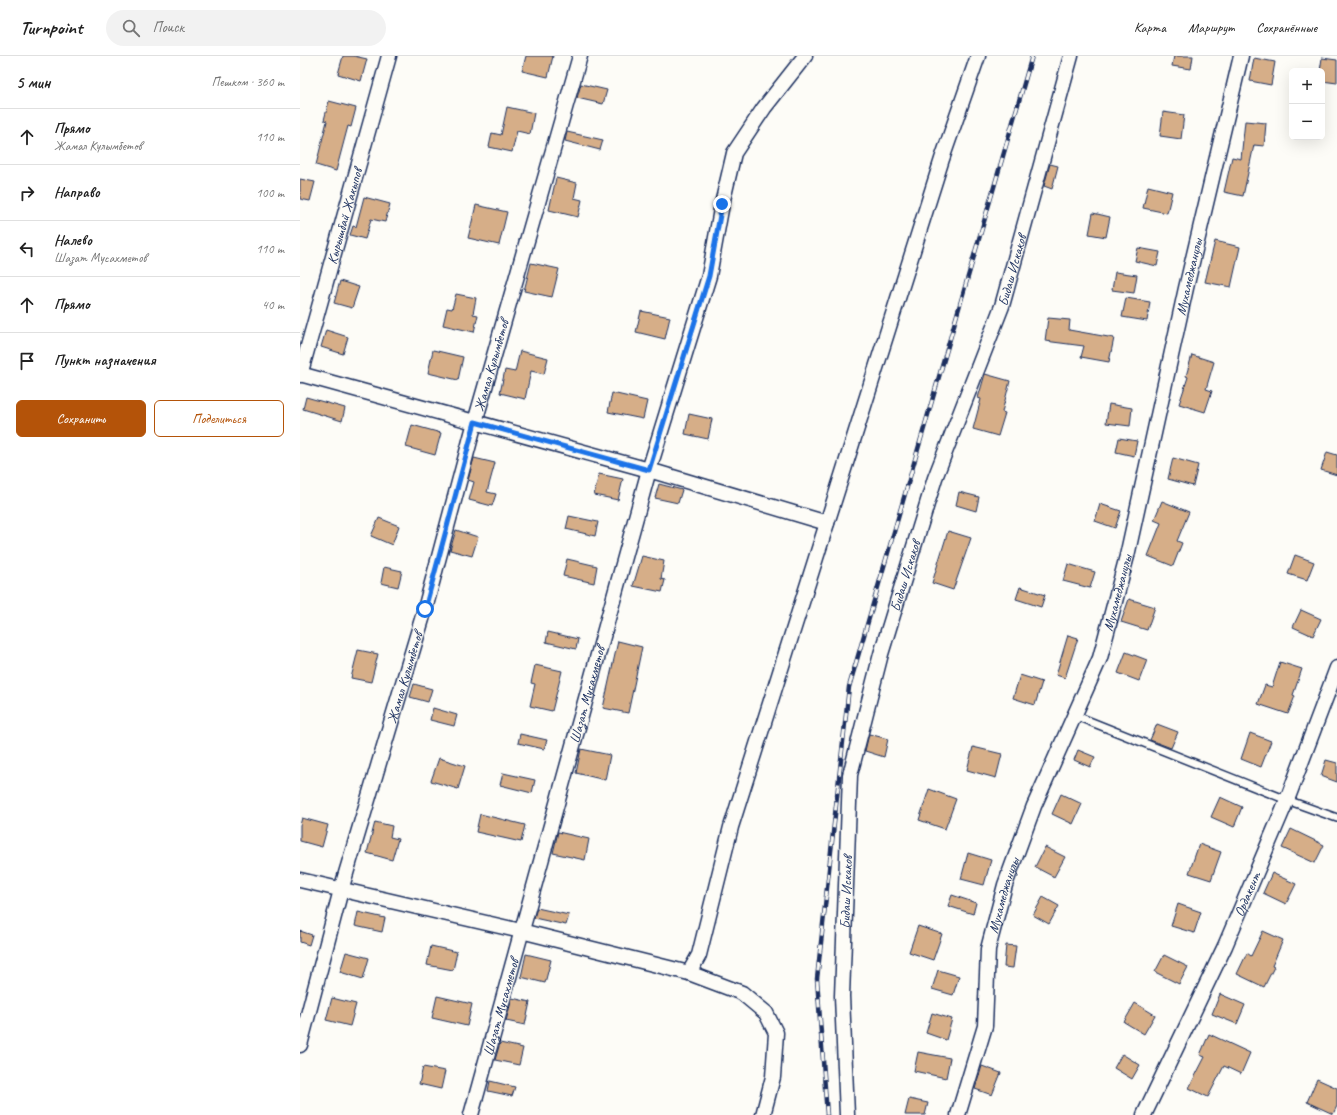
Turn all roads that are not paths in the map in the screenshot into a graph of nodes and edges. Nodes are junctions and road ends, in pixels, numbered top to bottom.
1 (389, 56) edge
2 (580, 56) edge
3 (805, 56) edge
4 (978, 56) edge
5 (1071, 56) edge
6 (1241, 56) edge
7 (300, 375) edge
8 (475, 422) junction
9 (649, 470) junction
10 (827, 523) junction
11 (1337, 668) edge
12 (1074, 715) junction
13 (1287, 800) junction
14 (1337, 818) edge
15 (300, 880) edge
16 (341, 890) junction
17 (521, 931) junction
18 (688, 973) junction
19 (300, 1045) edge
20 (471, 1115) edge
21 (763, 1115) edge
22 (847, 1115) edge
23 (958, 1115) edge
24 (1144, 1115) edge

1 - 7 street, Кырышбай Жакыпов
2 - 8 street, Жамал Кулымбетов
3 - 9 street, Шазат Мусахметов
4 - 10 street
5 - 22 street, Бидаш Искаков
6 - 12 street, Мухамеджанулы
7 - 8 street
8 - 9 street
8 - 16 street, Жамал Кулымбетов
9 - 10 street
9 - 17 street, Шазат Мусахметов
10 - 18 street
11 - 13 street, Ордакент
12 - 13 lane
12 - 23 street, Мухамеджанулы
13 - 14 lane
13 - 24 street, Ордакент
15 - 16 street
16 - 17 street
16 - 19 street, Жамал Кулымбетов
17 - 18 street
17 - 20 street, Шазат Мусахметов
18 - 21 street

